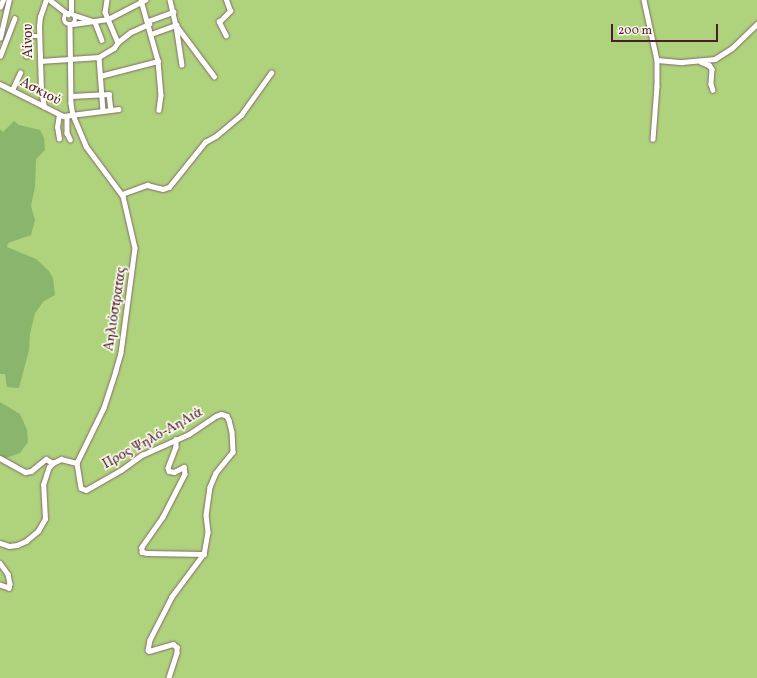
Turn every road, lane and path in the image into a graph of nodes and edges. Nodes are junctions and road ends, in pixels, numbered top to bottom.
1 (3, 0) edge
2 (9, 0) edge
3 (46, 0) edge
4 (50, 0) edge
5 (71, 0) edge
6 (106, 0) edge
7 (170, 0) edge
8 (226, 0) edge
9 (644, 0) edge
10 (143, 1) edge
11 (0, 7) edge
12 (173, 12) junction
13 (71, 14) junction
14 (108, 18) junction
15 (14, 19) dead end
16 (95, 22) junction
17 (148, 23) junction
18 (72, 24) junction
19 (757, 24) edge
20 (176, 25) junction
21 (151, 34) junction
22 (39, 36) junction
23 (226, 36) dead end
24 (0, 38) edge
25 (102, 40) dead end
26 (118, 42) junction
27 (0, 56) edge
28 (26, 56) dead end
29 (99, 57) junction
30 (71, 59) junction
31 (657, 60) junction
32 (40, 61) junction
33 (158, 61) junction
34 (699, 61) junction
35 (182, 65) dead end
36 (20, 73) dead end
37 (271, 73) dead end
38 (100, 76) junction
39 (214, 76) dead end
40 (0, 84) edge
41 (12, 90) junction
42 (713, 90) dead end
43 (102, 94) junction
44 (71, 96) junction
45 (44, 107) junction
46 (119, 109) dead end
47 (111, 110) junction
48 (159, 110) dead end
49 (103, 111) junction
50 (59, 115) junction
51 (73, 116) junction
52 (67, 117) junction
53 (58, 139) dead end
54 (70, 139) dead end
55 (653, 139) dead end
56 (122, 194) junction
57 (176, 439) junction
58 (0, 458) edge
59 (53, 463) junction
60 (77, 463) junction
61 (0, 543) edge
62 (204, 554) junction
63 (0, 563) edge
64 (0, 585) edge
65 (169, 678) edge

1 - 11 street
2 - 24 street
3 - 22 street, Αίνου
4 - 13 street
5 - 13 street, Αηλιόστρατας
6 - 14 street
7 - 12 street
8 - 23 street
9 - 31 street
10 - 14 street
10 - 17 street
12 - 17 street
12 - 20 street
13 - 16 street
13 - 18 street, Αηλιόστρατας
13 - 18 street, Αηλιόστρατας
14 - 16 street
14 - 26 street
15 - 27 street
16 - 18 street
16 - 25 street
17 - 21 street
17 - 26 street
18 - 30 street, Αηλιόστρατας
19 - 34 street
20 - 21 street
20 - 35 street
20 - 39 street
21 - 33 street
22 - 28 street
22 - 32 street, Αίνου
26 - 29 street
29 - 30 street
29 - 38 street
30 - 32 street
30 - 44 street, Αηλιόστρατας
31 - 34 street
31 - 55 street
32 - 45 street, Αίνου
33 - 38 street
33 - 48 street
34 - 42 street
36 - 41 street
37 - 56 street
38 - 43 street
40 - 41 street, Ασκιού
41 - 45 street, Ασκιού
43 - 44 street
43 - 47 street
43 - 49 street
44 - 51 street, Αηλιόστρατας
45 - 50 street, Ασκιού
46 - 47 street, Ασκιού
47 - 49 street, Ασκιού
49 - 51 street, Ασκιού
50 - 52 street, Ασκιού
50 - 53 street
51 - 52 street, Ασκιού
51 - 56 street, Αηλιόστρατας
52 - 54 street
56 - 60 street, Αηλιόστρατας
57 - 60 street, Προς Ψηλό-ΑηΛιά
57 - 62 street, Προς Ψηλό-ΑηΛιά
57 - 62 street
58 - 59 street
59 - 60 street
59 - 61 street
62 - 65 street, Προς Ψηλό-ΑηΛιά
63 - 64 street

